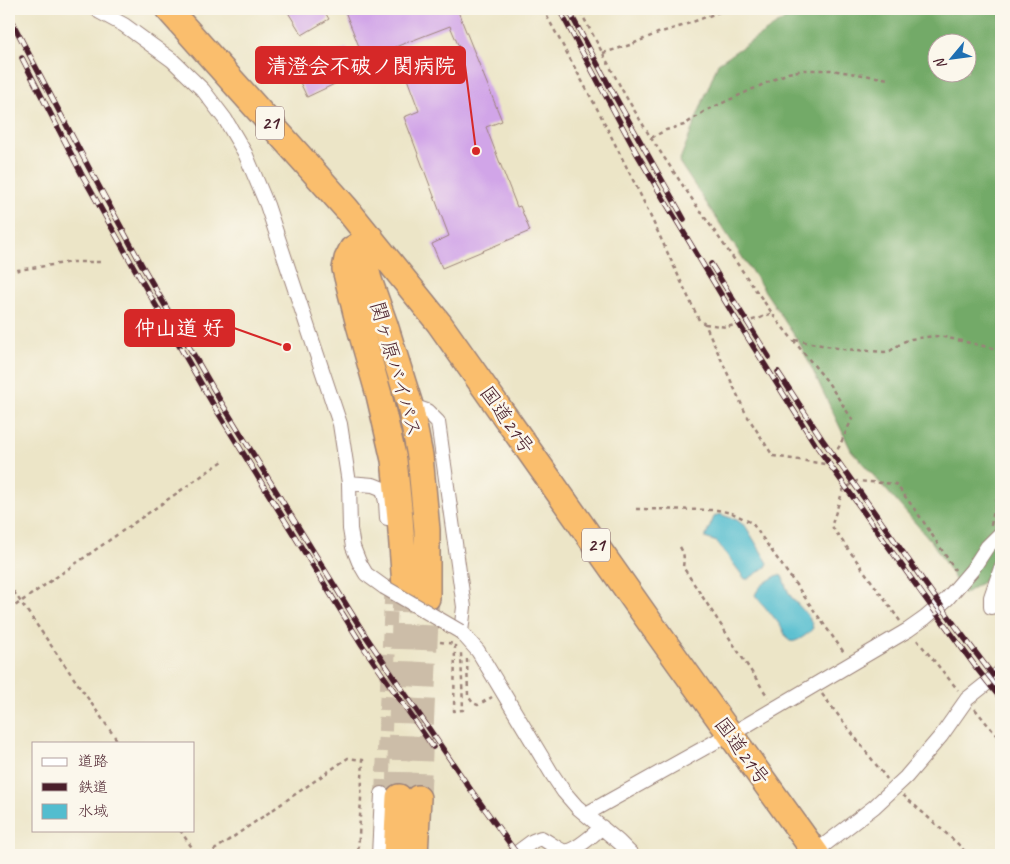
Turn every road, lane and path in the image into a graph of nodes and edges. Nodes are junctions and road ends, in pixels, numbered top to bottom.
1 (97, 9) edge
2 (168, 9) edge
3 (543, 9) edge
4 (579, 9) edge
5 (727, 9) edge
6 (603, 53) junction
7 (889, 79) dead end
8 (651, 138) junction
9 (363, 229) junction
10 (102, 262) dead end
11 (9, 273) edge
12 (772, 313) junction
13 (439, 324) junction
14 (705, 324) junction
15 (385, 325) junction
16 (793, 340) junction
17 (1001, 350) edge
18 (410, 405) junction
19 (223, 461) dead end
20 (349, 483) junction
21 (1001, 494) edge
22 (636, 509) dead end
23 (1001, 533) edge
24 (680, 547) dead end
25 (987, 547) junction
26 (1001, 568) edge
27 (394, 582) junction
28 (962, 582) junction
29 (9, 585) edge
30 (427, 598) tunnel mouth
31 (21, 602) junction
32 (991, 607) dead end
33 (9, 610) edge
34 (908, 630) junction
35 (461, 632) junction
36 (440, 642) dead end
37 (851, 663) junction
38 (1001, 672) edge
39 (815, 684) junction
40 (502, 691) junction
41 (967, 700) junction
42 (775, 708) junction
43 (730, 735) junction
44 (1001, 741) edge
45 (118, 742) edge
46 (894, 788) junction
47 (400, 796) junction
48 (586, 814) junction
49 (602, 828) junction
50 (181, 832) edge
51 (814, 854) edge
52 (197, 855) edge
53 (207, 855) edge
54 (358, 855) edge
55 (379, 855) edge
56 (396, 855) edge
57 (414, 855) edge
58 (514, 855) edge
59 (632, 855) edge
60 (968, 855) edge

1 - 20 street
2 - 9 highway, 国道21号 / 21
3 - 14 path
4 - 6 path
5 - 6 path
6 - 8 path
7 - 8 path
8 - 12 path
9 - 13 highway, 国道21号 / 21
9 - 15 highway, 関ヶ原バイパス
9 - 27 highway, 関ヶ原バイパス
10 - 11 path
12 - 14 path
12 - 16 path
13 - 15 highway
13 - 43 highway, 国道21号 / 21
14 - 16 path
15 - 18 highway, 関ヶ原バイパス
16 - 17 path
18 - 30 highway, 関ヶ原バイパス
18 - 35 street
19 - 31 path
20 - 27 street
20 - 27 street
21 - 25 path
22 - 37 path
23 - 25 street
24 - 42 path
25 - 28 street
26 - 32 street
27 - 35 street, bridge
28 - 34 street
28 - 34 path
29 - 31 path
31 - 33 path
31 - 45 path
34 - 37 street
34 - 41 path
35 - 40 street
36 - 40 path
37 - 39 street
38 - 41 street
39 - 42 street
39 - 46 path
40 - 48 street
41 - 44 path
41 - 46 street
42 - 43 street
43 - 48 street
43 - 51 highway, 国道21号 / 21
46 - 51 street
46 - 60 path
47 - 55 street
47 - 56 highway
47 - 57 highway
48 - 49 street
49 - 58 street
49 - 59 street
50 - 52 path
53 - 54 path

